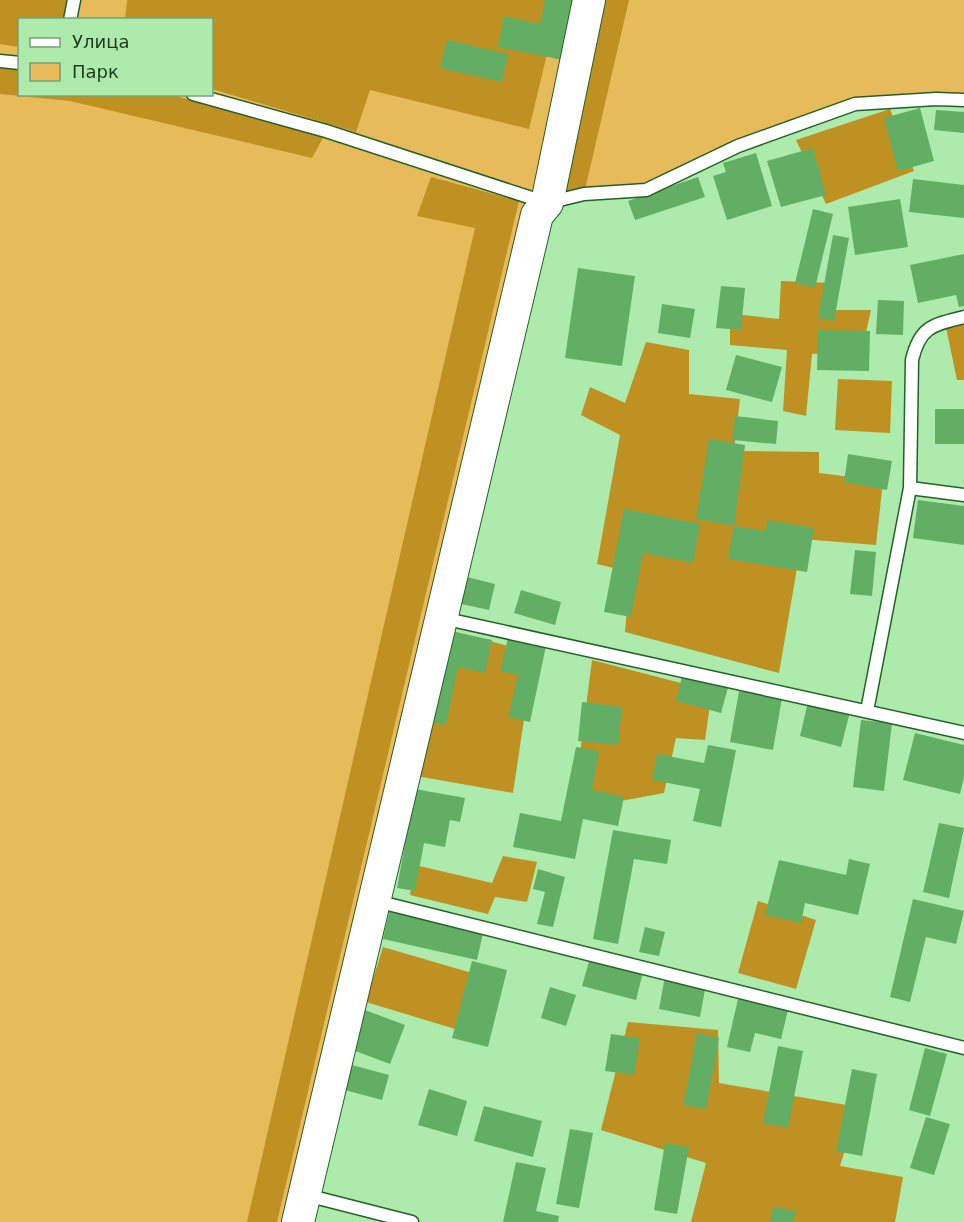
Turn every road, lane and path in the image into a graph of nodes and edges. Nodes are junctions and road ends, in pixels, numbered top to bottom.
1 (74, 0) edge
2 (589, 0) edge
3 (70, 18) edge
4 (0, 61) edge
5 (18, 63) edge
6 (200, 96) edge
7 (964, 100) edge
8 (547, 203) junction
9 (964, 317) edge
10 (910, 488) junction
11 (964, 495) edge
12 (442, 618) junction
13 (867, 711) junction
14 (964, 733) edge
15 (376, 901) junction
16 (964, 1048) edge
17 (301, 1208) edge
18 (412, 1222) edge

1 - 3 lane
2 - 8 street
4 - 5 lane
6 - 8 lane
7 - 8 lane
8 - 12 street
9 - 10 lane
10 - 11 lane
10 - 13 lane
12 - 13 lane
12 - 15 street
13 - 14 lane
15 - 16 lane
15 - 17 street
17 - 18 lane

